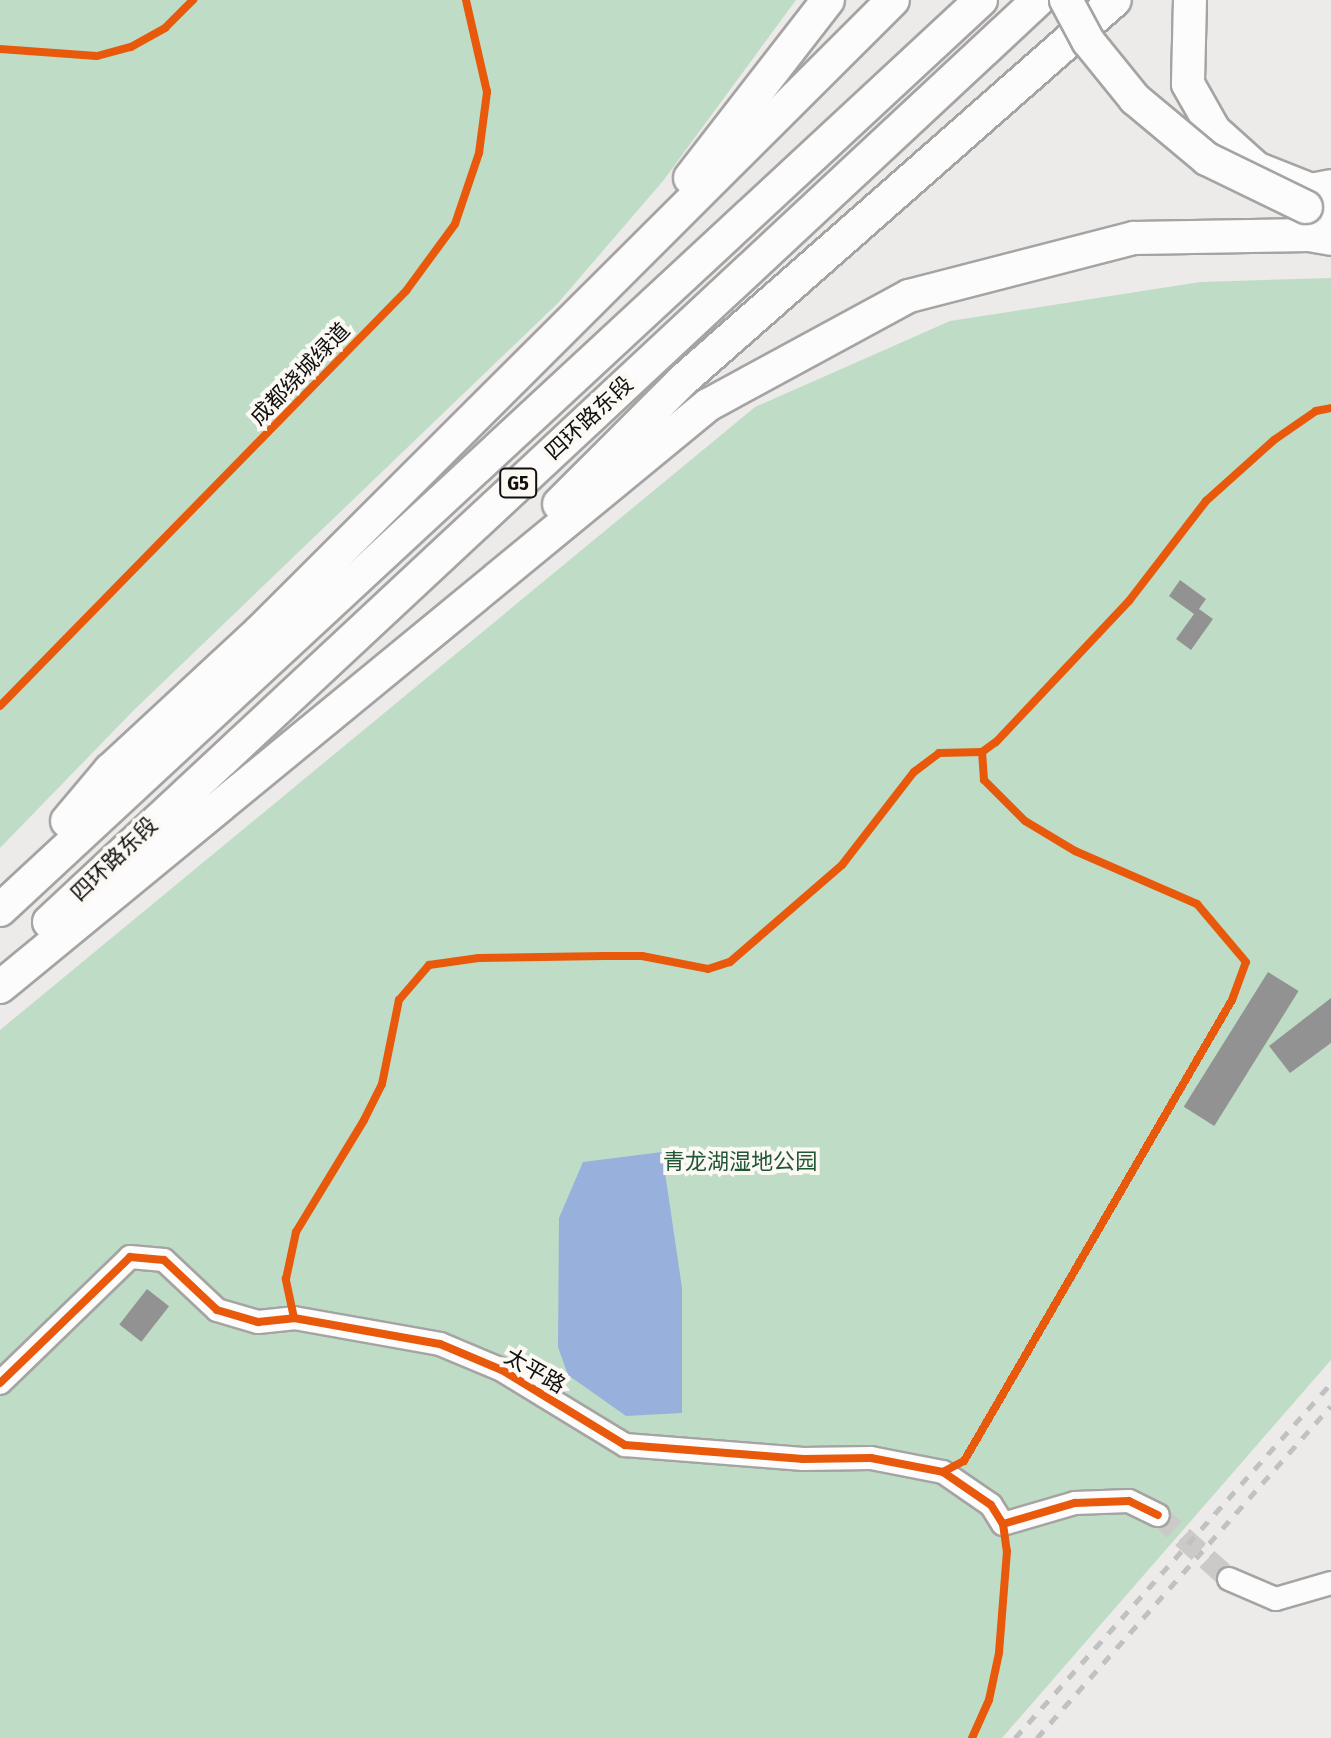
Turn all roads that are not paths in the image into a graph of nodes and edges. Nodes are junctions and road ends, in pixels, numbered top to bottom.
1 (828, 0) edge
2 (893, 0) edge
3 (981, 0) edge
4 (1038, 0) edge
5 (1066, 0) edge
6 (1115, 0) edge
7 (1190, 0) edge
8 (1331, 186) edge
9 (1318, 211) edge
10 (1331, 239) edge
11 (595, 297) junction
12 (427, 636) junction
13 (0, 900) edge
14 (0, 910) edge
15 (0, 968) edge
16 (0, 987) edge
17 (0, 1383) edge
18 (1158, 1515) tunnel mouth
19 (1229, 1579) tunnel mouth
20 (1331, 1583) edge

1 - 11 highway
2 - 11 highway
3 - 14 highway, 四环路东段 / G5
4 - 15 highway, 四环路东段 / G5
5 - 9 highway, bridge
6 - 12 highway
7 - 8 highway
10 - 12 highway
11 - 13 highway
12 - 16 highway
17 - 18 street, 太平路
19 - 20 street

